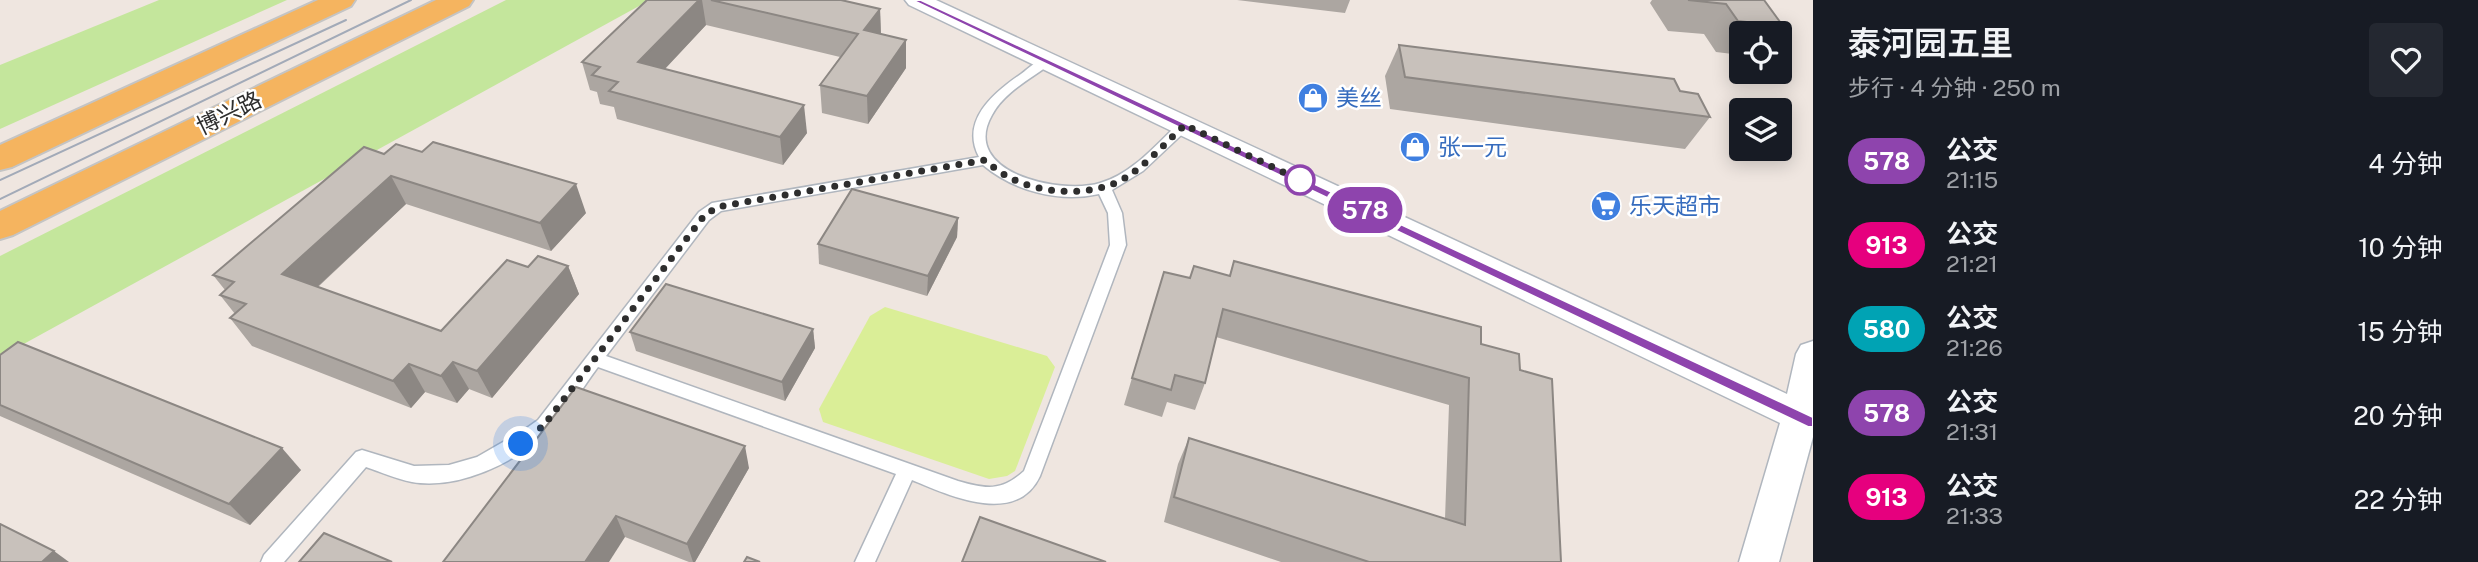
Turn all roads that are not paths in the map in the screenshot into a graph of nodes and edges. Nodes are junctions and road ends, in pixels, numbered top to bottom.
1 (341, 0) edge
2 (459, 0) edge
3 (917, 0) edge
4 (1048, 60) junction
5 (1185, 125) junction
6 (0, 159) edge
7 (985, 160) junction
8 (1104, 188) junction
9 (0, 226) edge
10 (1813, 354) edge
11 (594, 359) junction
12 (1807, 419) edge
13 (907, 470) junction
14 (271, 562) edge
15 (865, 562) edge
16 (1759, 562) edge

1 - 6 main road
2 - 9 main road, 博兴路
3 - 4 street
4 - 5 street
4 - 7 lane
5 - 8 lane
5 - 12 street
7 - 8 lane
7 - 11 lane
8 - 13 lane
10 - 12 street
11 - 13 lane
11 - 14 lane
12 - 16 street
13 - 15 lane

